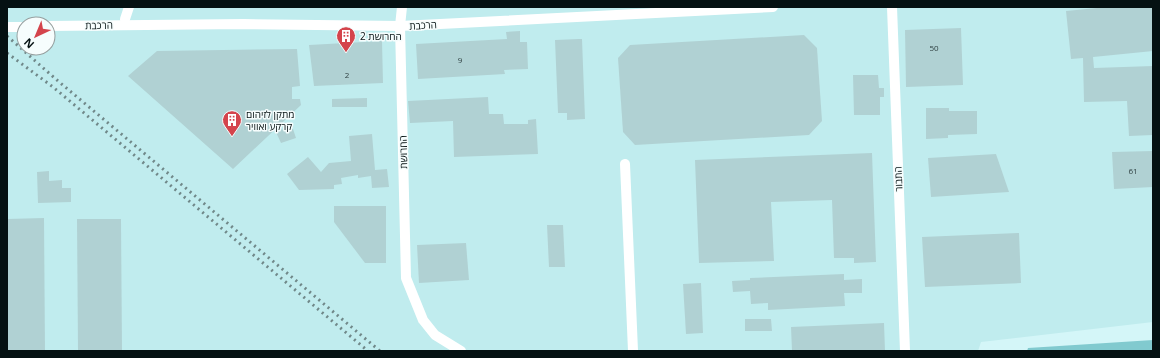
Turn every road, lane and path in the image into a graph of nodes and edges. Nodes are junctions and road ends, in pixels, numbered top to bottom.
1 (129, 7) edge
2 (402, 7) edge
3 (773, 7) edge
4 (892, 7) edge
5 (125, 19) dead end
6 (56, 26) edge
7 (400, 26) junction
8 (626, 164) dead end
9 (461, 351) edge
10 (633, 351) edge
11 (905, 351) edge

1 - 5 street
2 - 7 street, החרושת
3 - 7 street, הרכבת
4 - 11 street, התבור
6 - 7 street, הרכבת
7 - 9 street, החרושת
8 - 10 street

